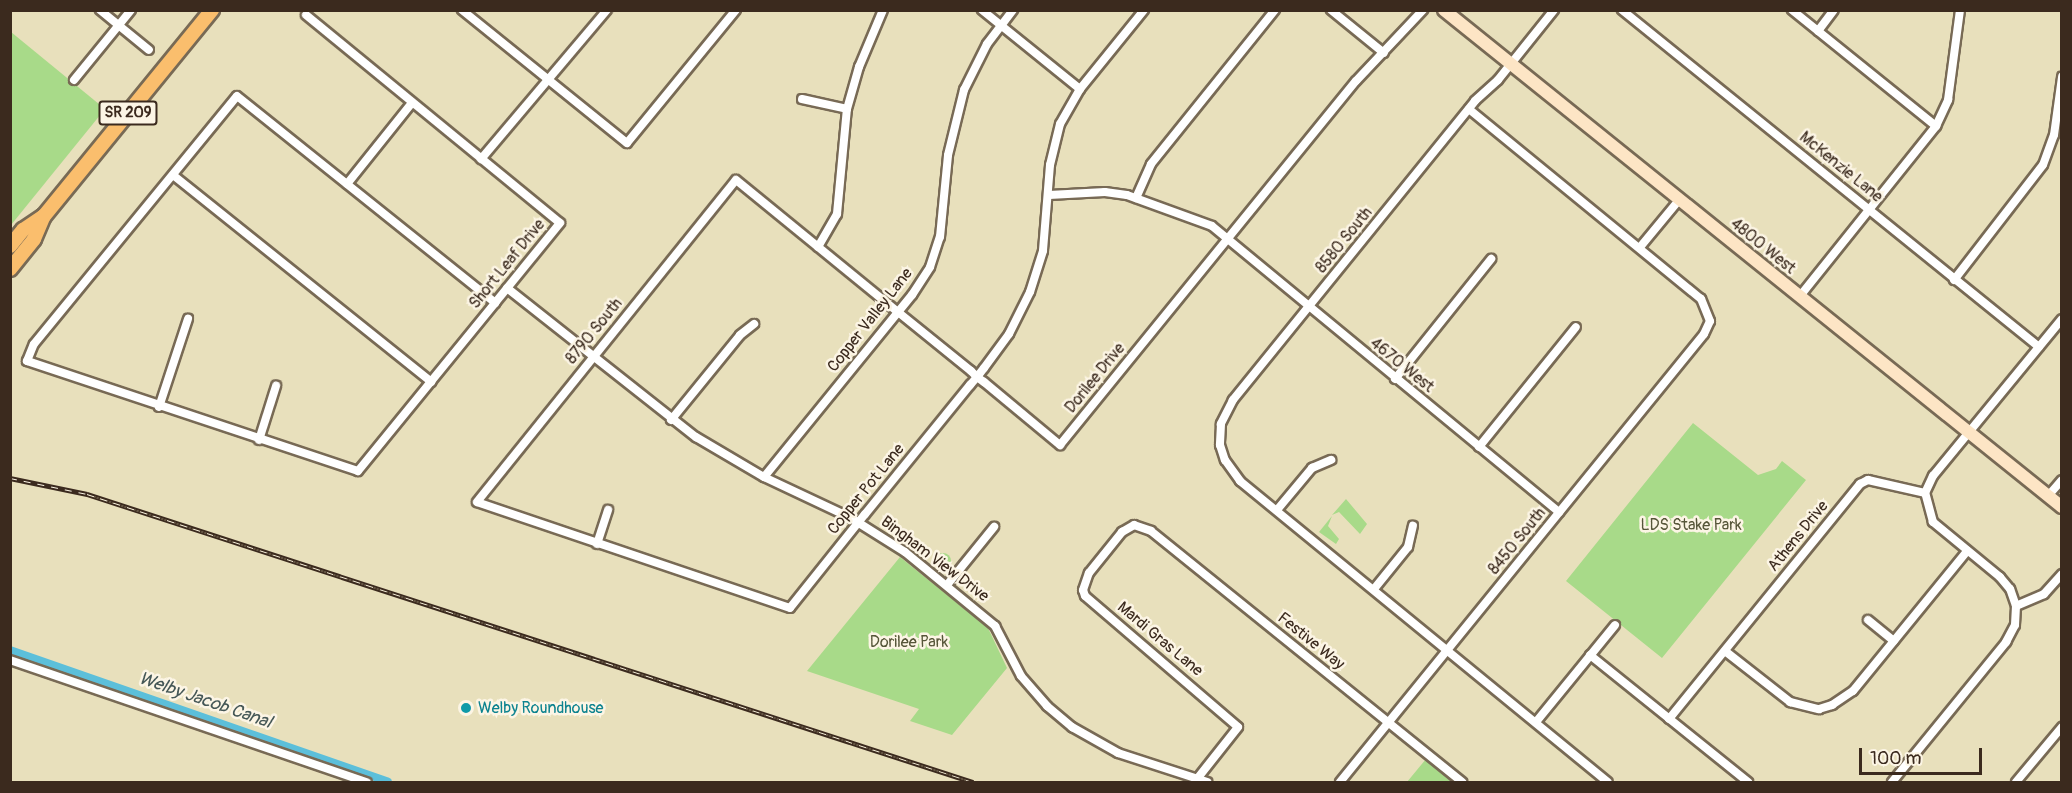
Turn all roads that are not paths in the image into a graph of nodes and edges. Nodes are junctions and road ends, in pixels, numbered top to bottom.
1 (100, 10) edge
2 (131, 10) edge
3 (212, 10) edge
4 (462, 10) edge
5 (607, 10) edge
6 (736, 10) edge
7 (883, 10) edge
8 (982, 10) edge
9 (1013, 10) edge
10 (1144, 10) edge
11 (1275, 10) edge
12 (1330, 10) edge
13 (1423, 10) edge
14 (1444, 10) edge
15 (1554, 10) edge
16 (1622, 10) edge
17 (1792, 10) edge
18 (1834, 10) edge
19 (1960, 10) edge
20 (306, 15) dead end
21 (119, 26) junction
22 (1000, 26) junction
23 (1818, 31) junction
24 (149, 50) dead end
25 (1384, 53) junction
26 (1511, 64) junction
27 (2061, 77) edge
28 (74, 80) dead end
29 (550, 81) junction
30 (1080, 88) junction
31 (802, 99) dead end
32 (412, 104) junction
33 (847, 109) junction
34 (1469, 109) junction
35 (1936, 126) junction
36 (481, 159) junction
37 (173, 175) junction
38 (736, 180) joint
39 (347, 184) junction
40 (1049, 195) junction
41 (1136, 198) junction
42 (1679, 200) junction
43 (1870, 210) junction
44 (44, 216) junction
45 (1228, 238) junction
46 (10, 246) edge
47 (1641, 246) junction
48 (818, 247) junction
49 (1491, 259) dead end
50 (10, 269) edge
51 (1954, 280) junction
52 (507, 288) junction
53 (1800, 296) junction
54 (495, 303) junction
55 (1311, 304) junction
56 (898, 312) junction
57 (188, 319) dead end
58 (2061, 319) edge
59 (754, 324) dead end
60 (1576, 327) dead end
61 (2039, 347) junction
62 (592, 357) junction
63 (977, 377) junction
64 (1395, 379) junction
65 (430, 382) junction
66 (276, 386) dead end
67 (159, 407) junction
68 (671, 420) junction
69 (1970, 432) junction
70 (259, 440) junction
71 (1479, 447) junction
72 (1331, 460) dead end
73 (764, 477) junction
74 (2061, 480) edge
75 (1925, 494) junction
76 (2048, 496) junction
77 (477, 502) joint
78 (2061, 507) edge
79 (608, 510) dead end
80 (1277, 510) junction
81 (1559, 512) junction
82 (859, 522) junction
83 (1141, 525) joint
84 (1413, 526) dead end
85 (994, 527) dead end
86 (597, 544) junction
87 (1967, 550) junction
88 (2061, 574) edge
89 (947, 585) junction
90 (1374, 589) junction
91 (2016, 606) junction
92 (1868, 620) dead end
93 (1615, 625) dead end
94 (1894, 641) junction
95 (1448, 649) junction
96 (1725, 651) junction
97 (1590, 655) junction
98 (10, 660) edge
99 (1669, 719) junction
100 (1536, 722) junction
101 (1388, 723) junction
102 (2061, 727) edge
103 (1197, 779) junction
104 (367, 783) edge
105 (1207, 783) edge
106 (1340, 783) edge
107 (1462, 783) edge
108 (1608, 783) edge
109 (1748, 783) edge
110 (1892, 783) edge
111 (2016, 783) edge

1 - 21 street
2 - 21 street
3 - 44 main road, SR 209
4 - 29 street
5 - 29 street
6 - 29 street
7 - 33 street
8 - 22 street
9 - 22 street, Copper Valley Lane
10 - 30 street, Copper Pot Lane
11 - 41 street
12 - 25 street
13 - 25 street, Dorilee Drive
14 - 26 street, 4800 West
15 - 26 street, 8580 South
16 - 43 street, McKenzie Lane
17 - 23 street
18 - 23 street
19 - 35 street
20 - 32 street, Short Leaf Drive
21 - 24 street
21 - 28 street
22 - 30 street
22 - 56 street, Copper Valley Lane
23 - 35 street
25 - 45 street, Dorilee Drive
26 - 34 street, 8580 South
26 - 42 street, 4800 West
27 - 51 street
29 - 36 street
30 - 40 street, Copper Pot Lane
31 - 33 street
32 - 36 street, Short Leaf Drive
32 - 39 street
33 - 48 street
34 - 47 street
34 - 55 street, 8580 South
35 - 43 street
36 - 52 street, Short Leaf Drive
37 - 39 street
37 - 65 street
37 - 67 street
38 - 48 street, Dorilee Drive
38 - 62 street, 8790 South
39 - 54 street
40 - 41 street, 4670 West
40 - 63 street, Copper Pot Lane
41 - 45 street, 4670 West
42 - 47 street
42 - 53 street, 4800 West
43 - 51 street, McKenzie Lane
43 - 53 street
44 - 46 main road, SR 209
44 - 50 main road, SR 209
45 - 55 street, 4670 West
45 - 63 street, Dorilee Drive
47 - 81 street, 8450 South
48 - 56 street, Dorilee Drive
49 - 64 street
51 - 61 street, McKenzie Lane
52 - 54 street, Short Leaf Drive
52 - 62 street, Bingham View Drive
53 - 69 street, 4800 West
54 - 65 street, Short Leaf Drive
55 - 64 street, 4670 West
55 - 80 street, 8580 South
56 - 63 street, Dorilee Drive
56 - 73 street, Copper Valley Lane
57 - 67 street
58 - 61 street
59 - 68 street
60 - 71 street
61 - 69 street
62 - 68 street, Bingham View Drive
62 - 77 street, 8790 South
63 - 82 street, Copper Pot Lane
64 - 71 street, 4670 West
65 - 70 street, Short Leaf Drive
66 - 70 street
67 - 70 street
68 - 73 street, Bingham View Drive
69 - 75 street
69 - 76 street, 4800 West
71 - 81 street, 4670 West
72 - 80 street
73 - 82 street, Bingham View Drive
74 - 76 street
75 - 87 street
75 - 96 street, Athens Drive
76 - 78 street, 4800 West
77 - 86 street, Copper Pot Lane
79 - 86 street
80 - 90 street
81 - 95 street, 8450 South
82 - 86 street, Copper Pot Lane
82 - 89 street, Bingham View Drive
83 - 101 street, Festive Way
83 - 103 street, Mardi Gras Lane
84 - 90 street
85 - 89 street
87 - 91 street
87 - 94 street
88 - 91 street
89 - 103 street, Bingham View Drive
90 - 95 street
91 - 110 street
92 - 94 street
93 - 97 street
94 - 96 street
95 - 100 street
95 - 101 street, 8450 South
96 - 99 street, Athens Drive
97 - 99 street
97 - 100 street
98 - 104 street
99 - 109 street
100 - 108 street
101 - 106 street, 8450 South
101 - 107 street, Festive Way
102 - 111 street
103 - 105 street, Bingham View Drive

